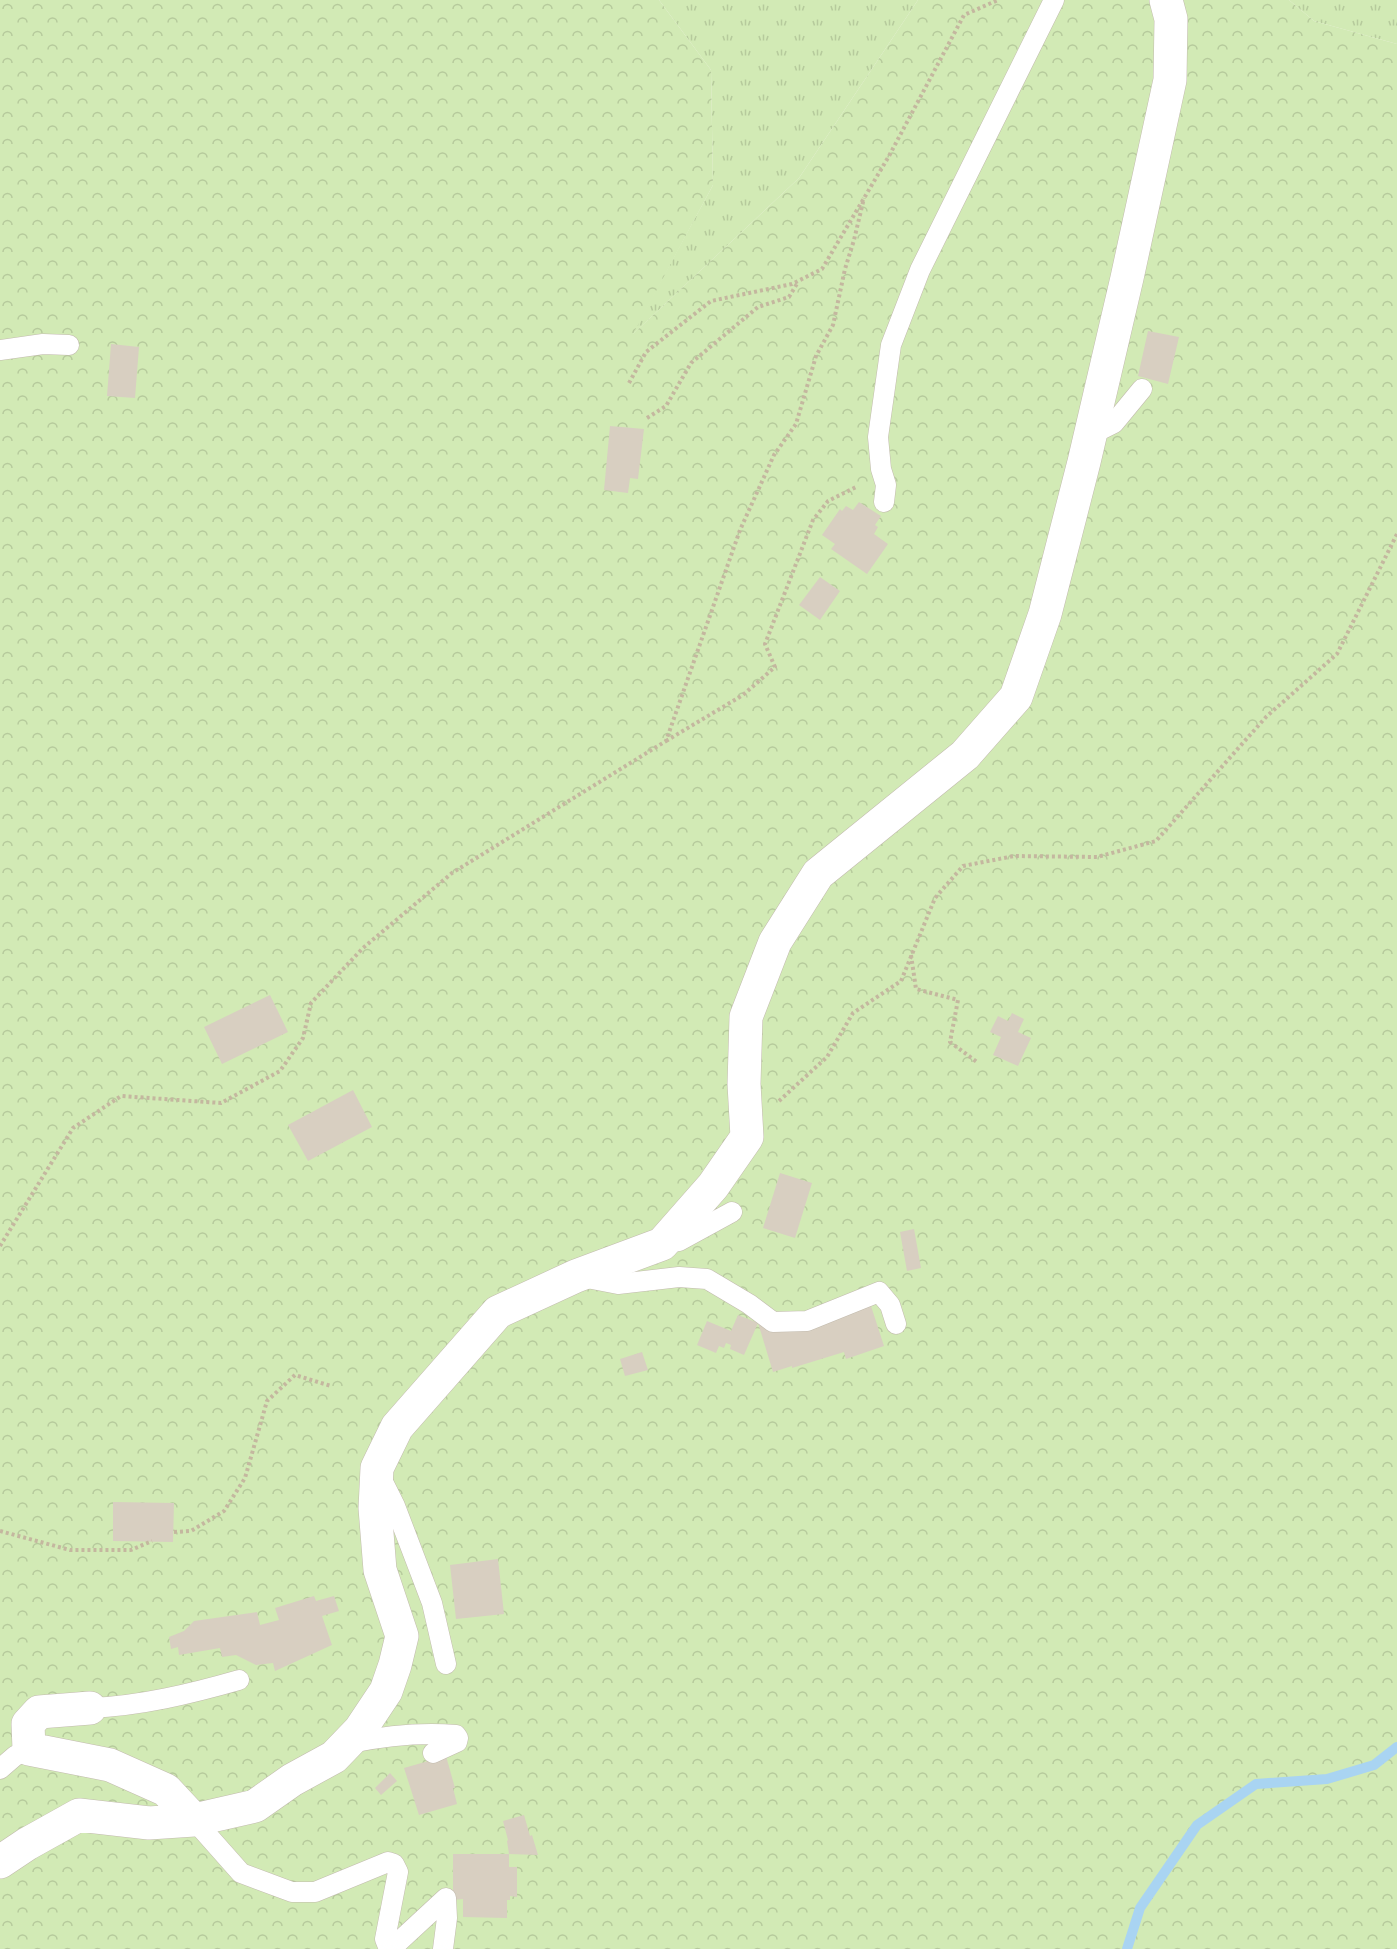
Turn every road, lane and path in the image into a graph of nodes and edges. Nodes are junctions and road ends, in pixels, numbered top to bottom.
1 (998, 0) edge
2 (1054, 0) edge
3 (1166, 0) edge
4 (864, 198) junction
5 (798, 282) junction
6 (69, 345) dead end
7 (0, 350) edge
8 (630, 383) dead end
9 (1142, 389) dead end
10 (647, 418) dead end
11 (1090, 435) junction
12 (885, 493) joint
13 (1397, 534) edge
14 (666, 741) junction
15 (911, 954) junction
16 (977, 1062) dead end
17 (747, 1137) junction
18 (732, 1212) dead end
19 (662, 1244) junction
20 (0, 1246) edge
21 (576, 1276) junction
22 (896, 1324) dead end
23 (331, 1386) dead end
24 (377, 1468) junction
25 (0, 1531) edge
26 (174, 1532) dead end
27 (152, 1541) dead end
28 (446, 1664) dead end
29 (239, 1680) dead end
30 (90, 1708) joint
31 (347, 1743) junction
32 (29, 1749) junction
33 (433, 1753) dead end
34 (0, 1769) edge
35 (194, 1820) junction
36 (0, 1862) edge
37 (443, 1949) edge

1 - 4 path
2 - 12 lane
3 - 11 street
4 - 5 path
4 - 14 path
5 - 8 path
5 - 10 path
6 - 7 lane
9 - 11 lane
11 - 17 street
12 - 14 path
13 - 15 path
14 - 20 path
15 - 16 path
15 - 17 path
17 - 19 street
18 - 19 lane
19 - 21 street
21 - 22 lane
21 - 24 street
23 - 26 path
24 - 28 lane
24 - 31 street
25 - 27 path
29 - 30 lane
30 - 32 street
31 - 33 lane
31 - 35 street
32 - 34 lane
32 - 35 street
35 - 36 street
35 - 37 lane

